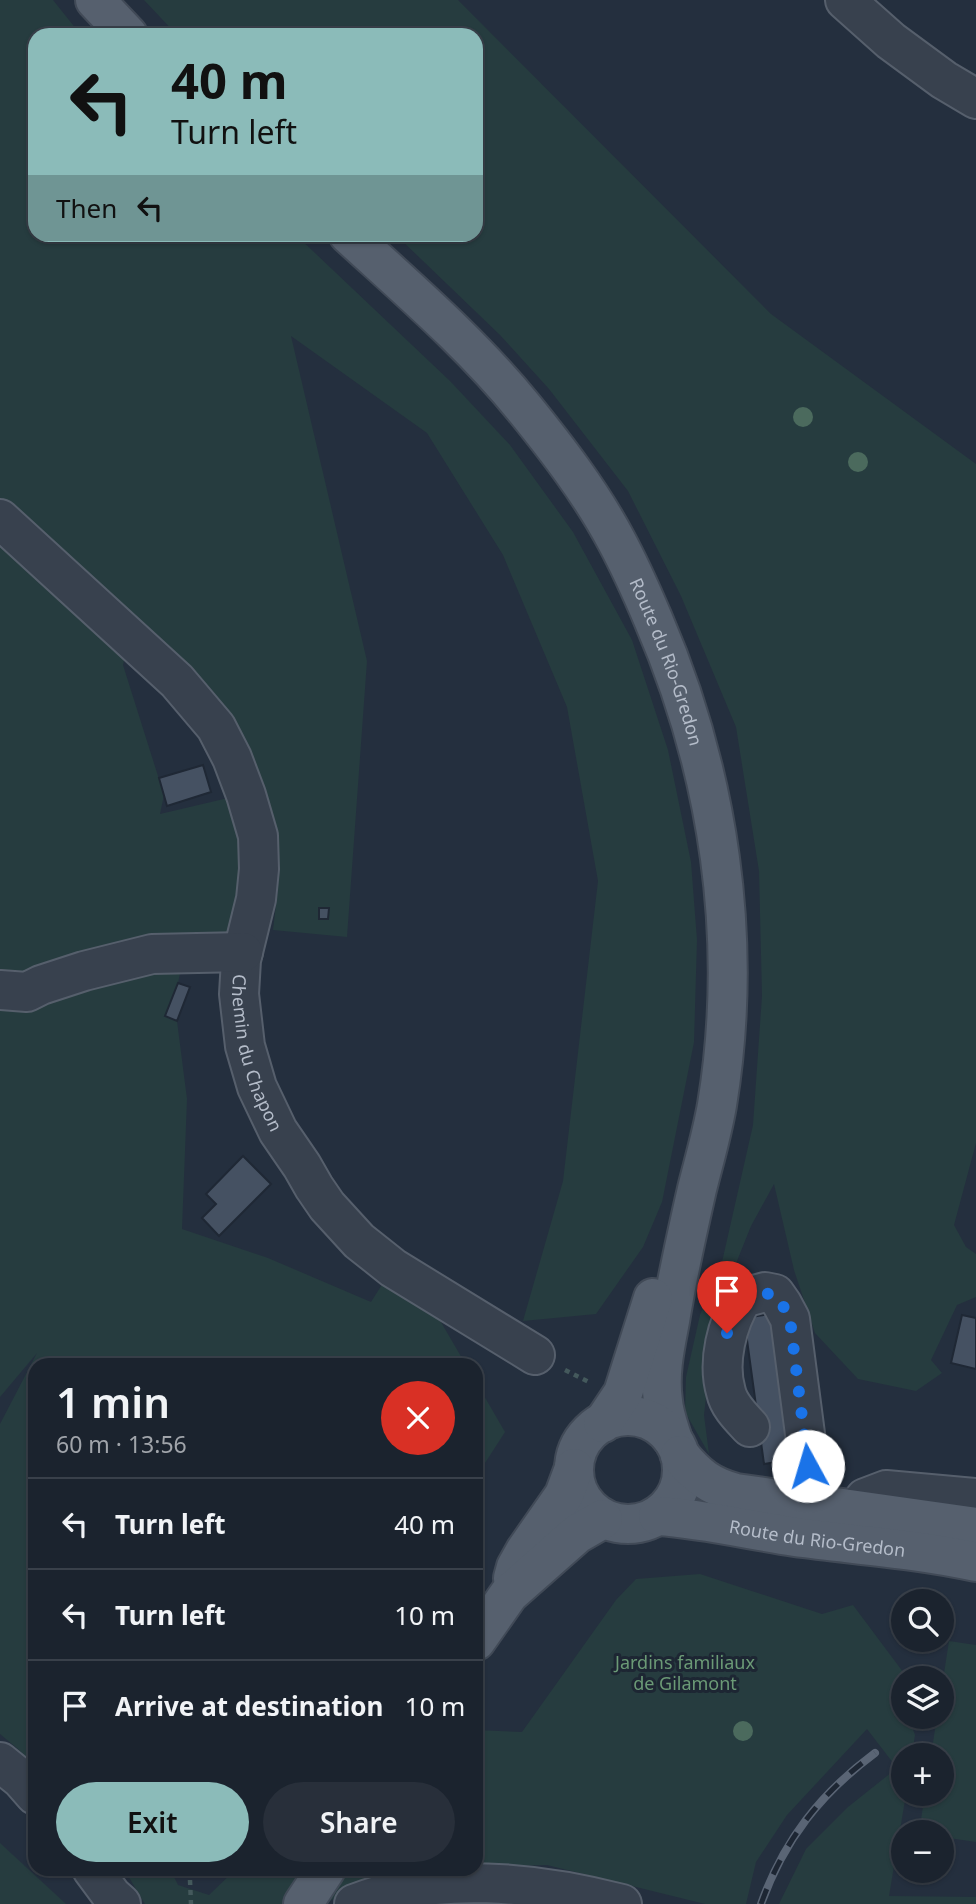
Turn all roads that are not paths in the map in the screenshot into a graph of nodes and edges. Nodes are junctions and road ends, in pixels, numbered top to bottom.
1 (95, 0) edge
2 (845, 0) edge
3 (121, 28) edge
4 (976, 99) edge
5 (357, 242) edge
6 (0, 519) edge
7 (243, 952) junction
8 (0, 990) edge
9 (697, 1189) junction
10 (535, 1355) dead end
11 (603, 1423) junction
12 (750, 1427) dead end
13 (676, 1448) junction
14 (574, 1468) junction
15 (976, 1498) edge
16 (803, 1503) junction
17 (857, 1510) junction
18 (658, 1516) junction
19 (603, 1518) junction
20 (976, 1527) edge
21 (836, 1542) junction
22 (976, 1562) edge
23 (509, 1594) junction
24 (483, 1631) edge
25 (0, 1762) edge
26 (28, 1787) edge
27 (321, 1876) edge
28 (303, 1904) edge
29 (354, 1904) edge
30 (622, 1904) edge

1 - 3 main road
2 - 4 street
5 - 9 main road, Route du Rio-Gredon
6 - 7 street, Chemin du Chapon
7 - 8 street
7 - 10 street, Chemin du Chapon
9 - 11 main road, Route du Rio-Gredon
9 - 13 main road, Route du Rio-Gredon
11 - 13 main road
11 - 14 main road
12 - 16 street
13 - 16 main road, Route du Rio-Gredon
13 - 18 main road
14 - 19 main road
14 - 23 main road
15 - 17 street
16 - 17 main road, Route du Rio-Gredon
17 - 20 main road, Route du Rio-Gredon
17 - 21 street
18 - 19 main road
18 - 21 main road, Route du Rio-Gredon
19 - 23 main road
21 - 22 main road, Route du Rio-Gredon
23 - 24 main road
25 - 26 street
27 - 28 main road
29 - 30 street

